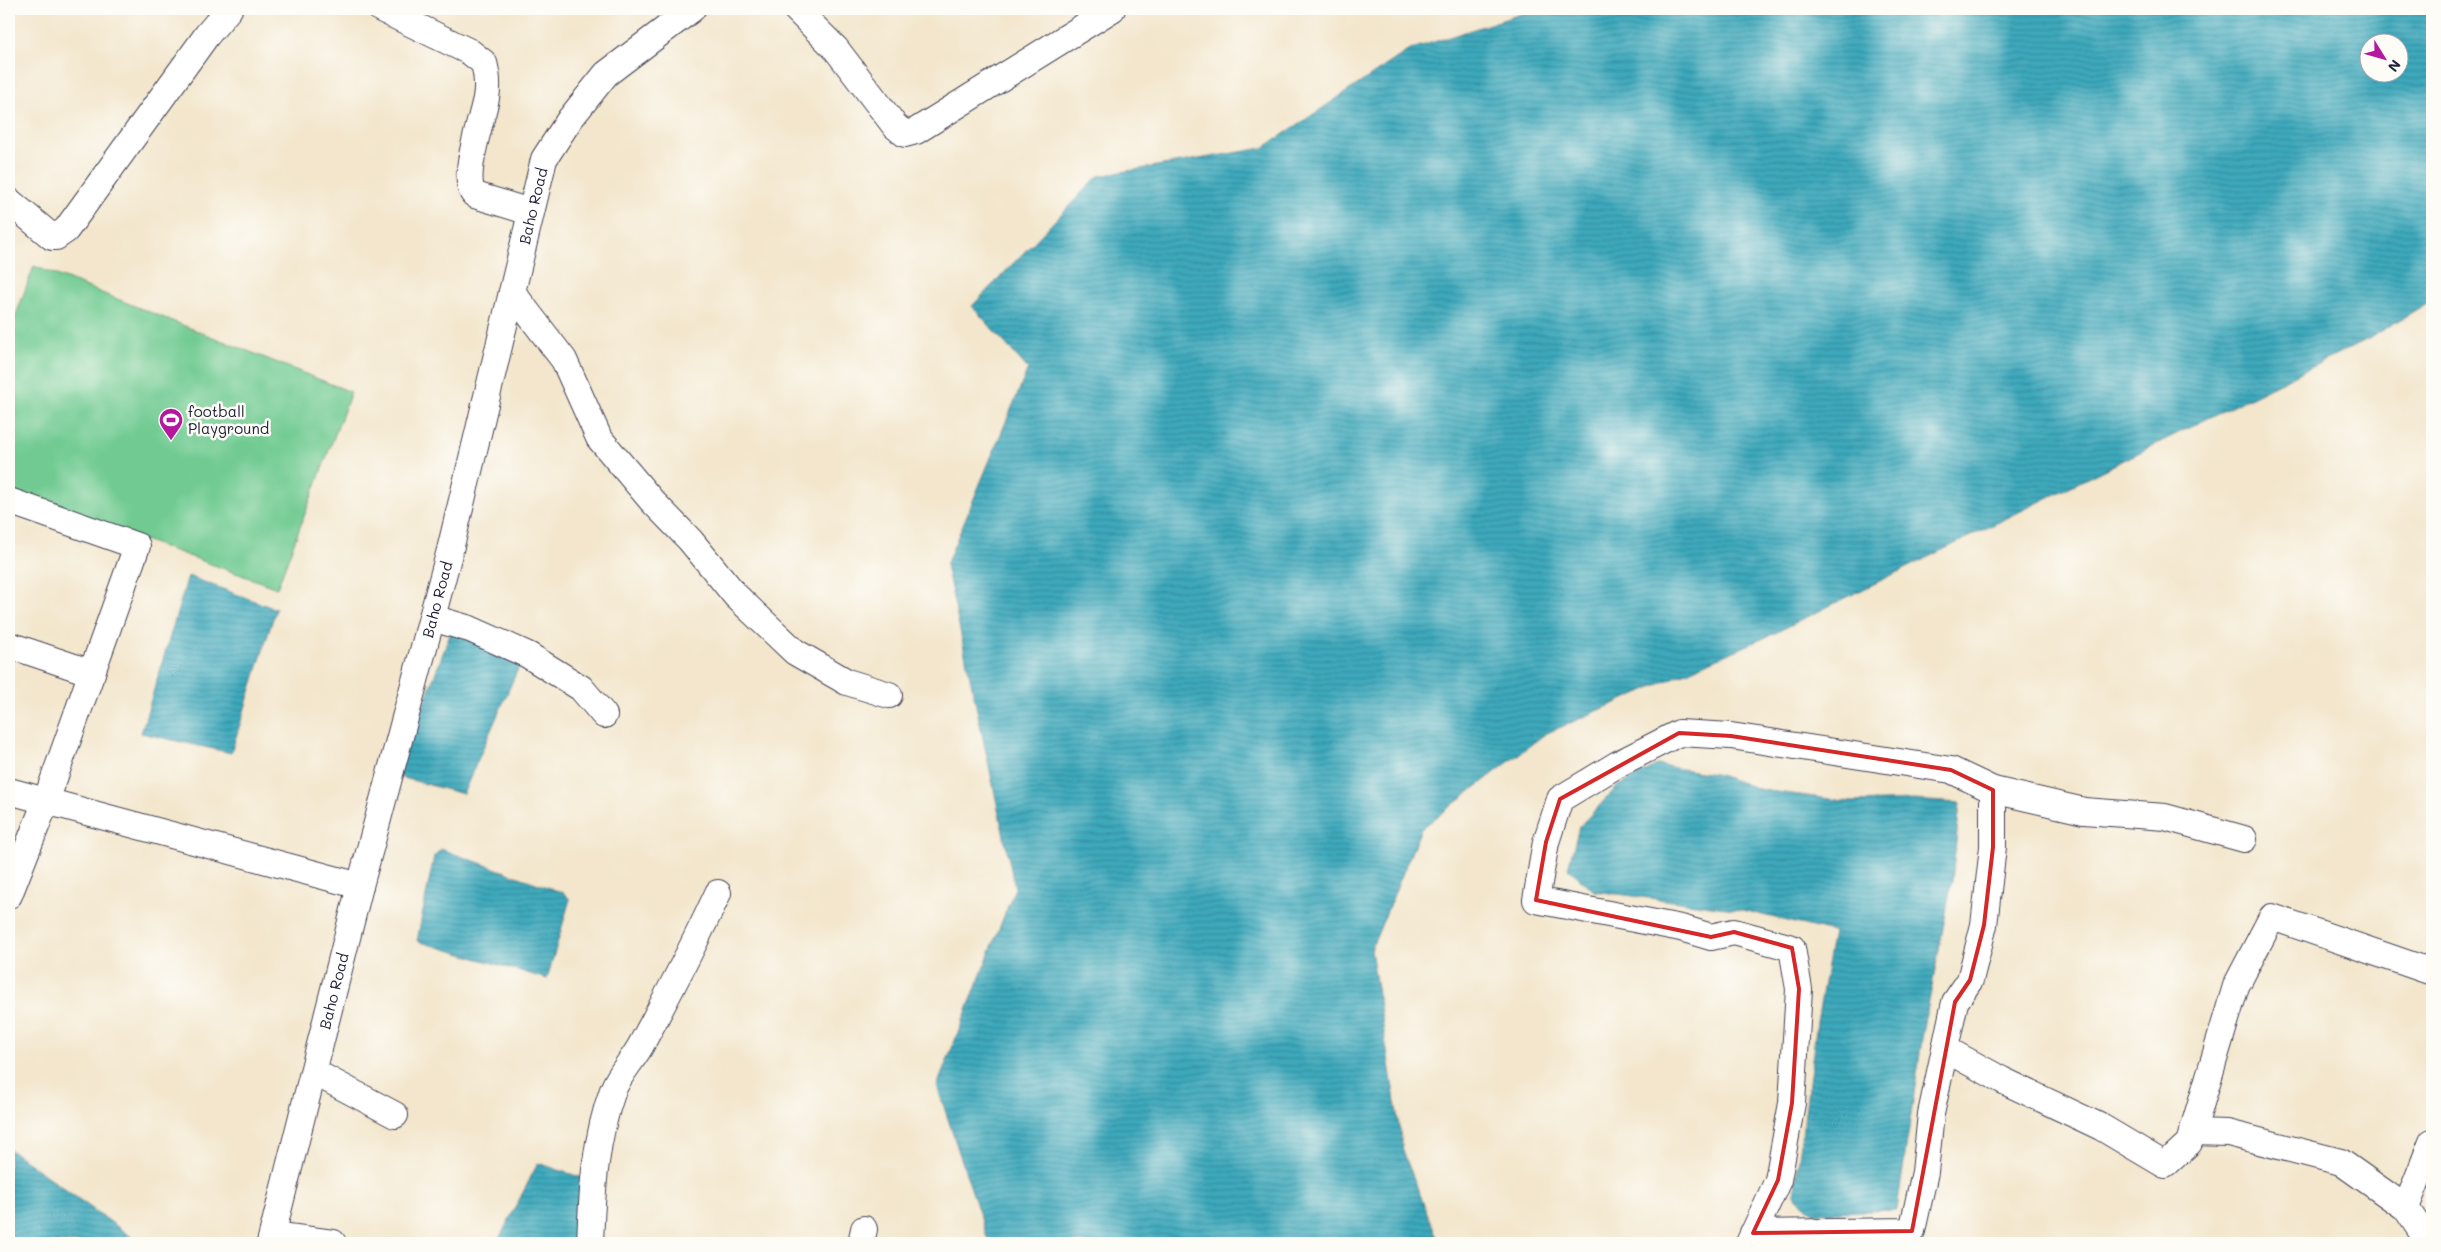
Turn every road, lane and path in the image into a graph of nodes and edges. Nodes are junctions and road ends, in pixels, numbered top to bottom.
1 (229, 9) edge
2 (381, 9) edge
3 (692, 9) edge
4 (796, 9) edge
5 (1112, 9) edge
6 (9, 201) edge
7 (530, 212) junction
8 (512, 292) junction
9 (9, 501) edge
10 (432, 618) junction
11 (9, 645) edge
12 (92, 673) junction
13 (889, 695) dead end
14 (604, 715) dead end
15 (1993, 790) junction
16 (9, 791) edge
17 (46, 801) junction
18 (2244, 839) dead end
19 (360, 886) junction
20 (718, 893) dead end
21 (9, 895) edge
22 (2432, 972) edge
23 (1945, 1049) junction
24 (314, 1072) junction
25 (396, 1115) dead end
26 (2192, 1132) junction
27 (2432, 1142) edge
28 (2406, 1208) junction
29 (1751, 1238) edge
30 (272, 1239) edge
31 (333, 1243) edge
32 (590, 1243) edge
33 (2429, 1243) edge

1 - 6 street
2 - 7 street
3 - 7 street, Baho Road
4 - 5 street
7 - 8 street, Baho Road
8 - 10 street, Baho Road
8 - 13 street
9 - 12 street
10 - 14 street
10 - 19 street, Baho Road
11 - 12 street
12 - 17 street
15 - 18 street
15 - 23 street
15 - 29 street
16 - 17 street
17 - 19 street
17 - 21 street
19 - 24 street, Baho Road
20 - 32 street
22 - 26 street
23 - 26 street
23 - 29 street
24 - 25 street
24 - 30 street, Baho Road
26 - 28 street
27 - 28 street
28 - 33 street
30 - 31 street

